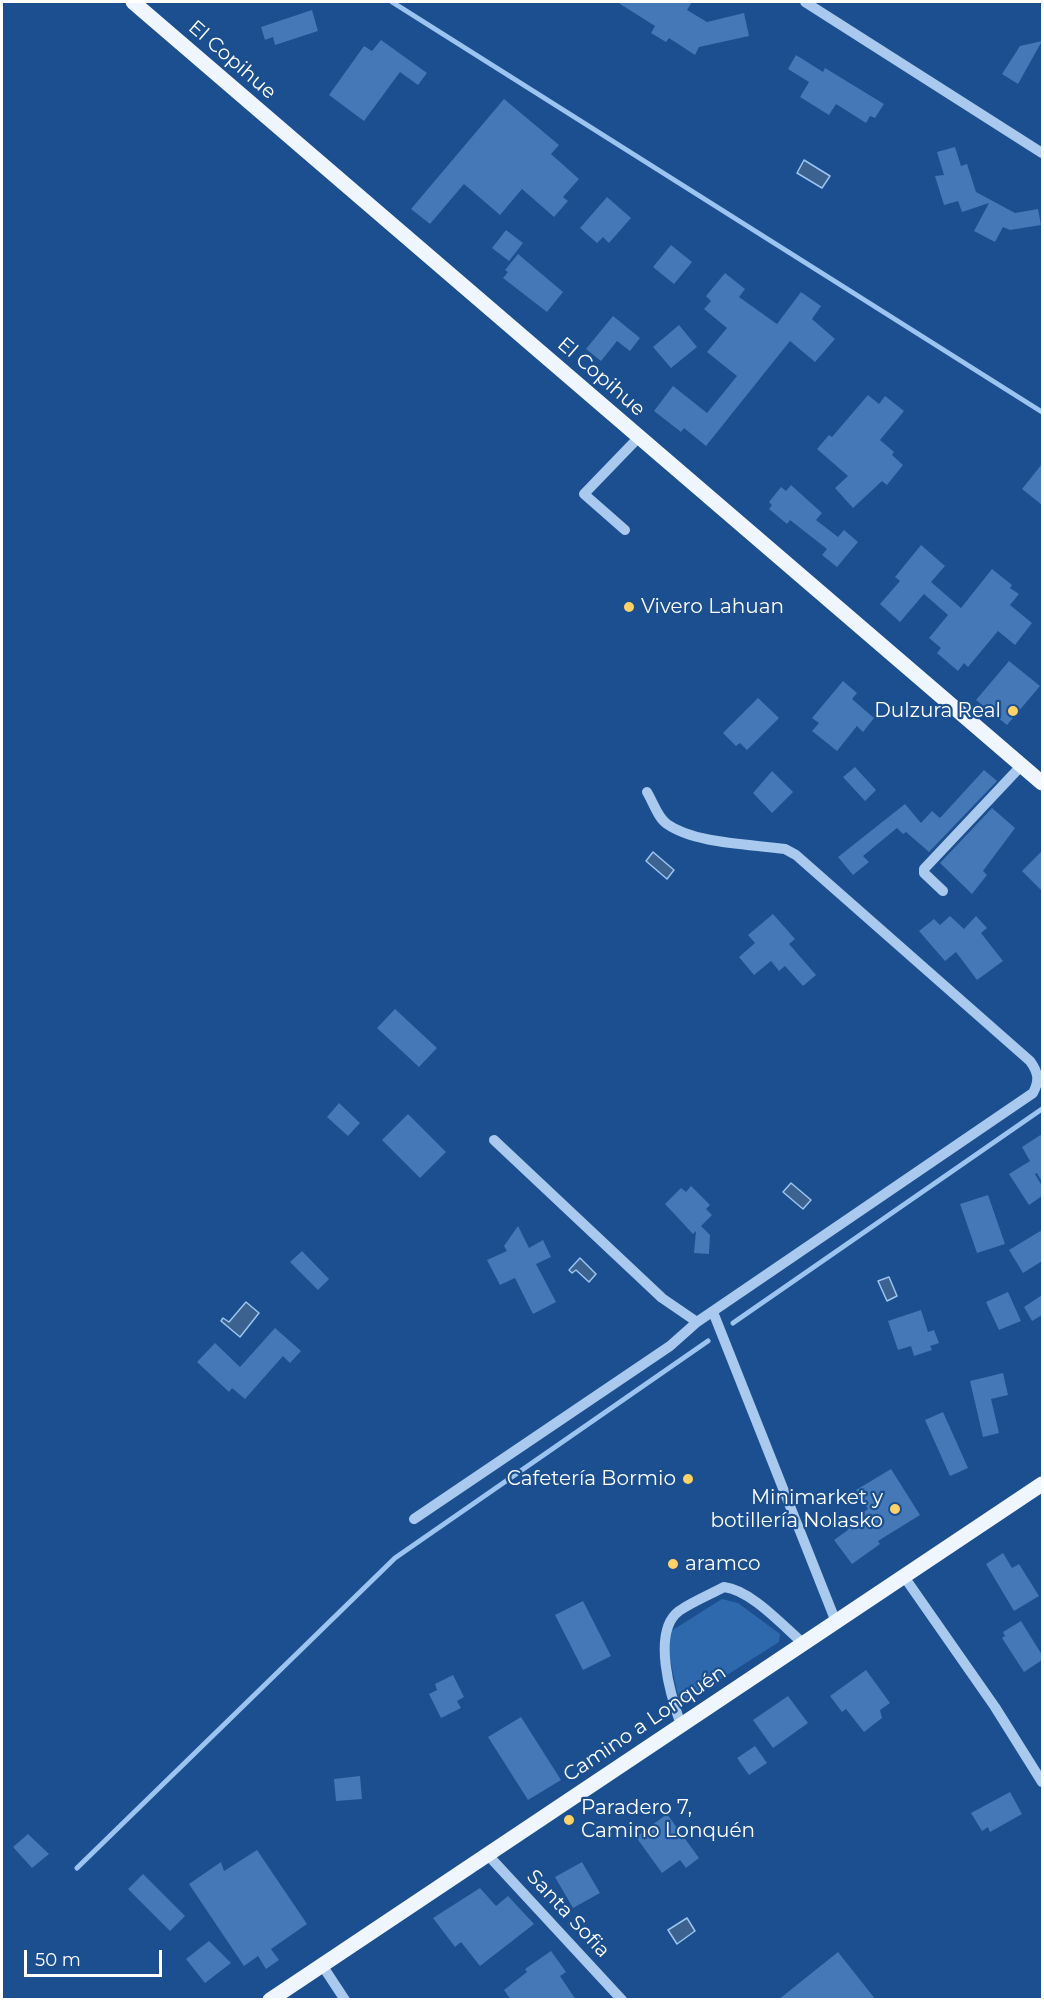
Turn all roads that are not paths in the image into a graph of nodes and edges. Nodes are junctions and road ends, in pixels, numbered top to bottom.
1 (133, 2) edge
2 (805, 2) edge
3 (1042, 153) edge
4 (639, 437) junction
5 (625, 530) dead end
6 (1022, 765) junction
7 (1042, 783) edge
8 (648, 792) dead end
9 (943, 891) dead end
10 (494, 1140) dead end
11 (713, 1312) junction
12 (697, 1322) junction
13 (1042, 1484) edge
14 (414, 1520) dead end
15 (905, 1578) junction
16 (836, 1622) junction
17 (804, 1644) junction
18 (681, 1725) junction
19 (1042, 1782) edge
20 (487, 1854) junction
21 (322, 1965) junction
22 (270, 2000) edge
23 (345, 2000) edge
24 (622, 2000) edge

1 - 4 main road, El Copihue
2 - 3 street
4 - 5 street
4 - 6 main road, El Copihue
6 - 7 main road, El Copihue
6 - 9 street
8 - 11 street
10 - 12 street
11 - 12 street
11 - 16 street
12 - 14 street
13 - 15 main road, Camino a Lonquén
15 - 16 main road, Camino a Lonquén
15 - 19 street
16 - 17 main road, Camino a Lonquén
17 - 18 main road, Camino a Lonquén
17 - 18 street
18 - 20 main road, Camino a Lonquén
20 - 21 main road, Camino a Lonquén
20 - 24 street, Santa Sofia
21 - 22 main road, Camino a Lonquén
21 - 23 street

